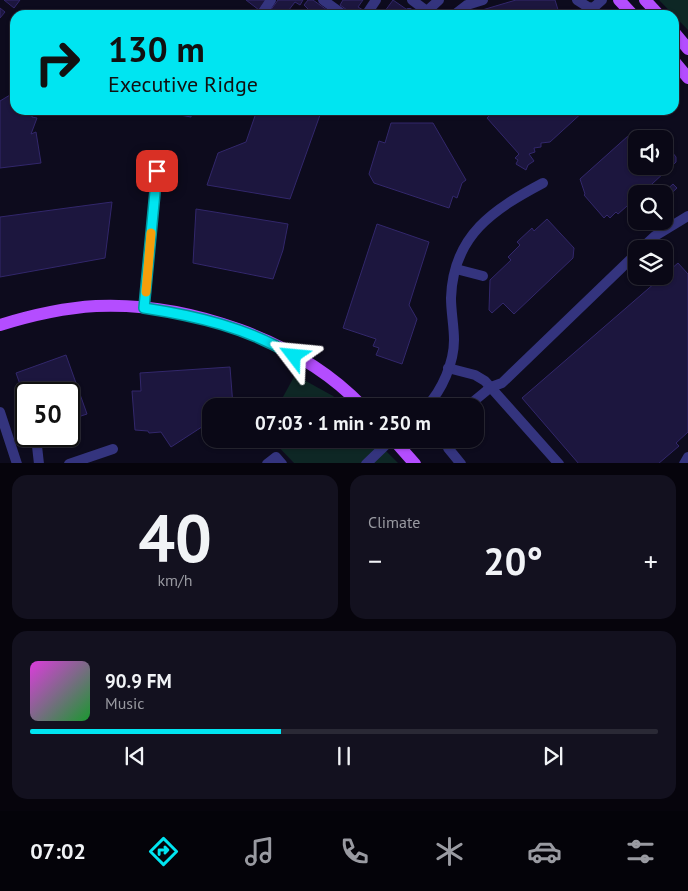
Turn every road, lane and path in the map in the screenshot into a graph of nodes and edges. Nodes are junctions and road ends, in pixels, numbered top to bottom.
1 (323, 0) edge
2 (412, 0) edge
3 (482, 0) edge
4 (602, 0) edge
5 (620, 0) edge
6 (645, 0) edge
7 (579, 2) edge
8 (333, 7) edge
9 (426, 10) edge
10 (460, 10) edge
11 (629, 10) edge
12 (654, 10) edge
13 (679, 38) edge
14 (688, 48) edge
15 (679, 67) edge
16 (688, 78) edge
17 (158, 156) dead end
18 (543, 183) dead end
19 (688, 216) edge
20 (651, 240) edge
21 (628, 262) edge
22 (456, 269) junction
23 (483, 276) dead end
24 (144, 308) junction
25 (0, 324) edge
26 (448, 368) junction
27 (491, 387) junction
28 (352, 398) edge
29 (432, 398) edge
30 (478, 398) edge
31 (0, 412) edge
32 (4, 438) edge
33 (36, 447) edge
34 (383, 448) edge
35 (401, 448) edge
36 (448, 448) edge
37 (113, 449) dead end
38 (16, 463) edge
39 (39, 463) edge
40 (72, 463) edge
41 (269, 463) edge
42 (281, 463) edge
43 (367, 463) edge
44 (414, 463) edge
45 (461, 463) edge
46 (558, 463) edge

1 - 8 street
2 - 9 street
3 - 10 street
4 - 7 street
5 - 11 main road
6 - 12 main road
13 - 14 main road
15 - 16 main road
17 - 24 street
18 - 22 street
19 - 20 street
21 - 27 street
22 - 23 street
22 - 26 street
24 - 25 main road
24 - 28 main road
26 - 27 street
26 - 29 street
27 - 30 street
27 - 46 street
31 - 32 street
32 - 38 street
33 - 39 street
34 - 43 street
35 - 44 main road
36 - 45 street
37 - 40 street
41 - 42 street

